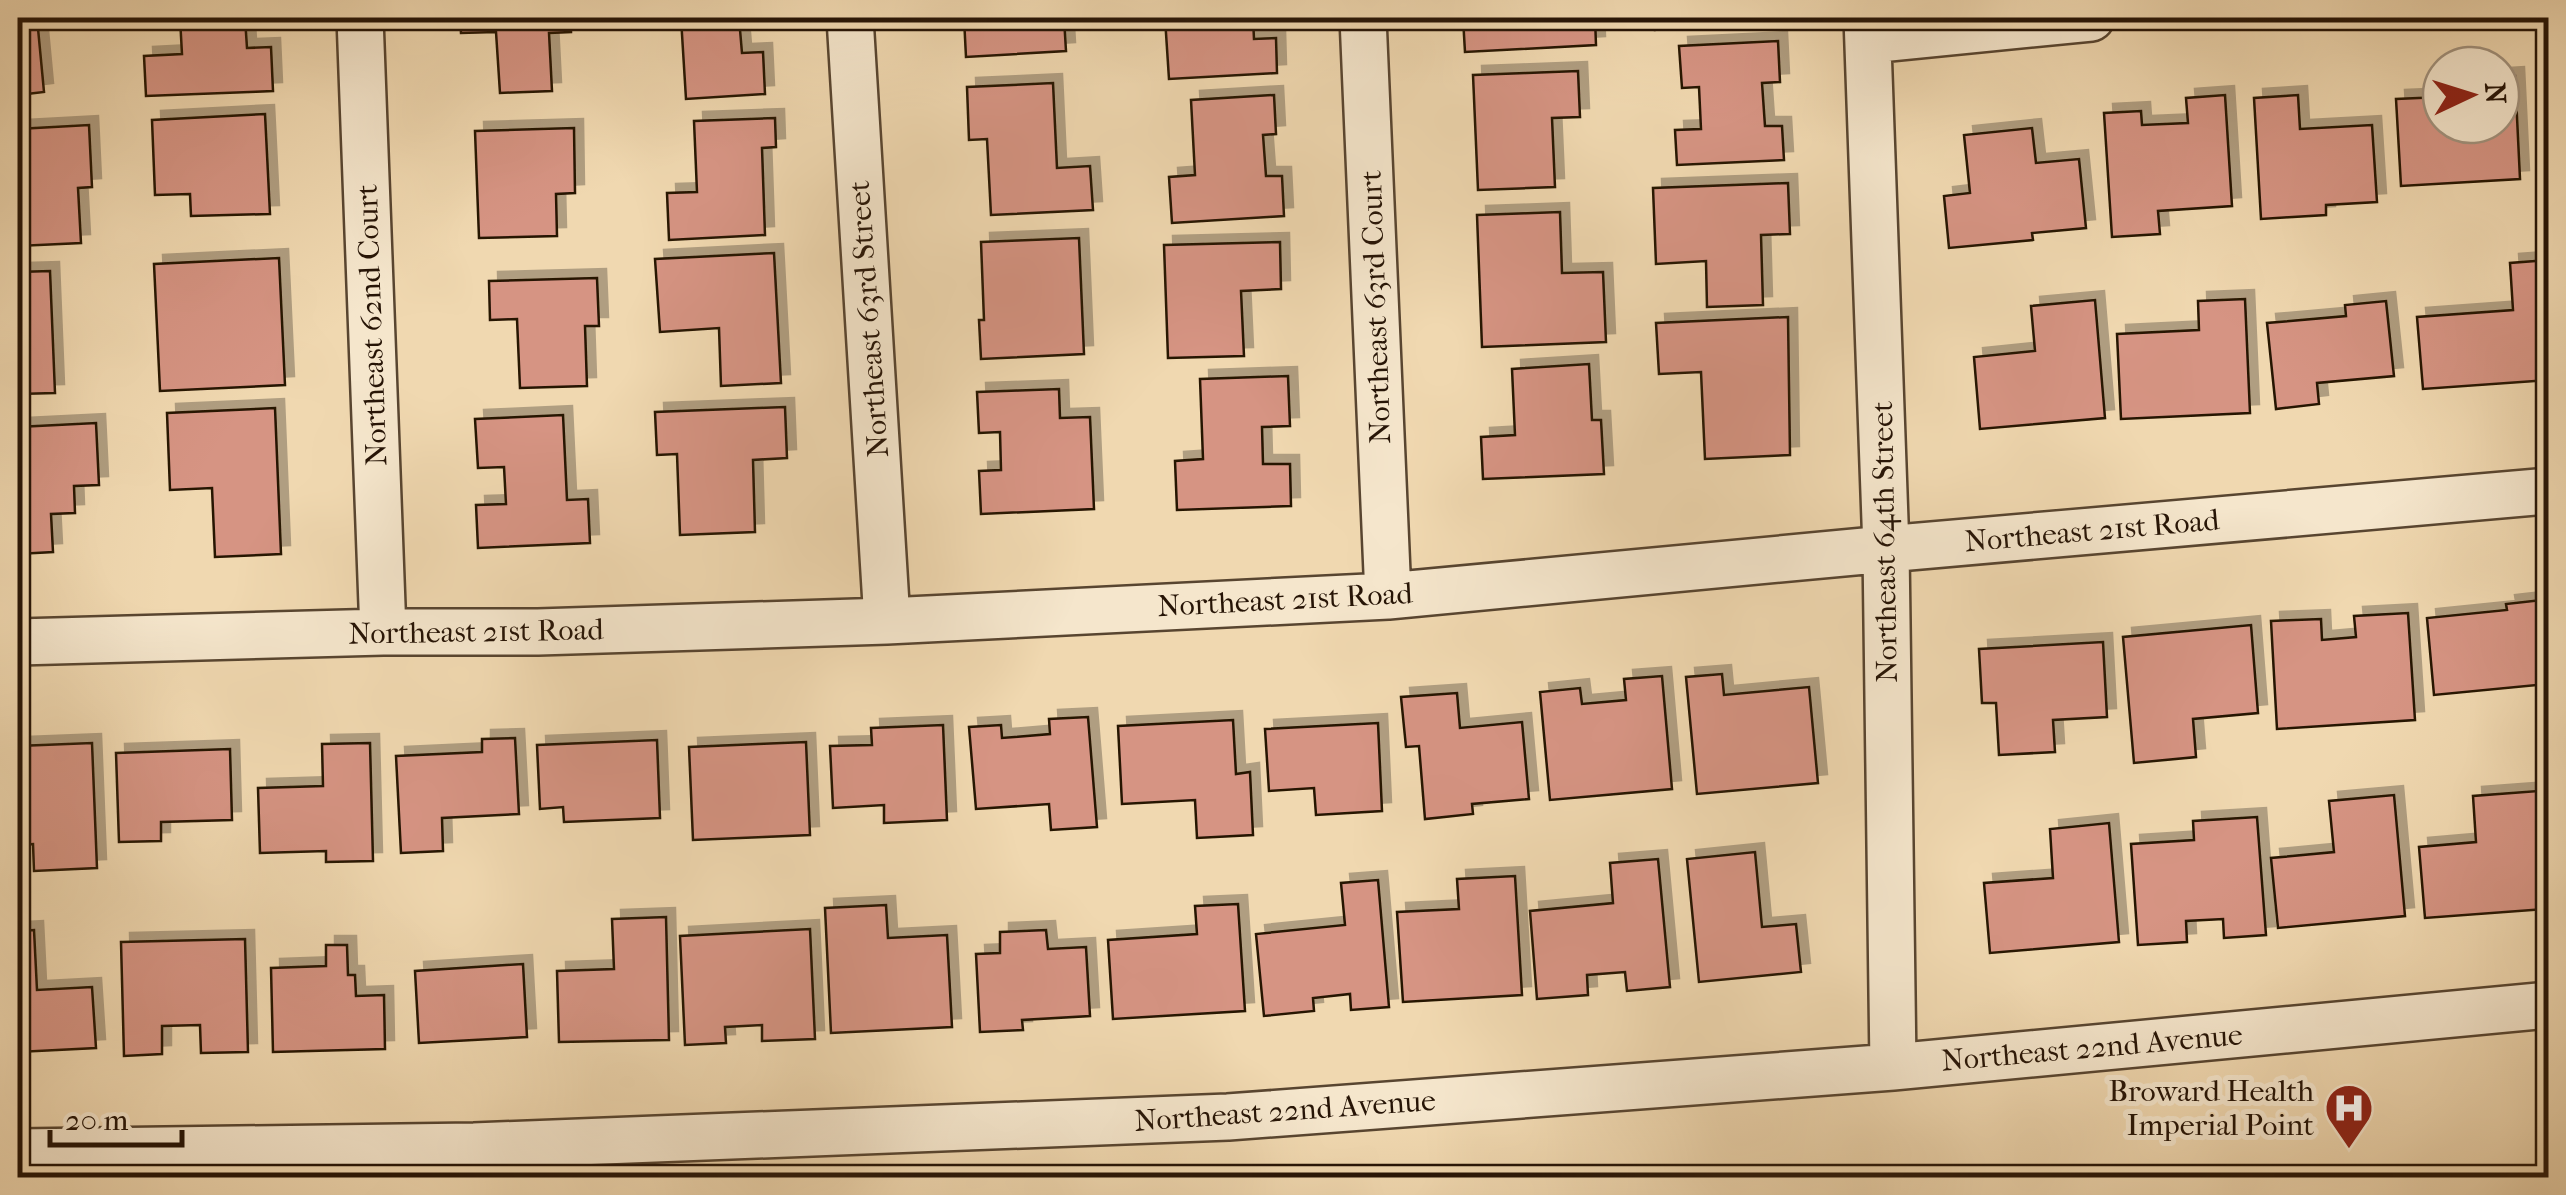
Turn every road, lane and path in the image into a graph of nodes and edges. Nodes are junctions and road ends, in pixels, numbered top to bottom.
1 (360, 18) edge
2 (850, 18) edge
3 (1363, 18) edge
4 (2091, 18) edge
5 (1868, 29) edge
6 (2548, 491) edge
7 (1886, 549) junction
8 (1388, 596) junction
9 (888, 621) junction
10 (382, 632) junction
11 (18, 642) edge
12 (2548, 1004) edge
13 (1893, 1067) junction
14 (18, 1152) edge
15 (476, 1162) edge

1 - 10 street, Northeast 62nd Court
2 - 9 street, Northeast 63rd Street
3 - 8 street, Northeast 63rd Court
4 - 5 street
5 - 7 street, Northeast 64th Street
6 - 7 street, Northeast 21st Road
7 - 8 street, Northeast 21st Road
7 - 13 street, Northeast 64th Street
8 - 9 street, Northeast 21st Road
9 - 10 street, Northeast 21st Road
10 - 11 street, Northeast 21st Road
12 - 13 street, Northeast 22nd Avenue
13 - 15 street, Northeast 22nd Avenue
14 - 15 street, Northeast 22nd Avenue

